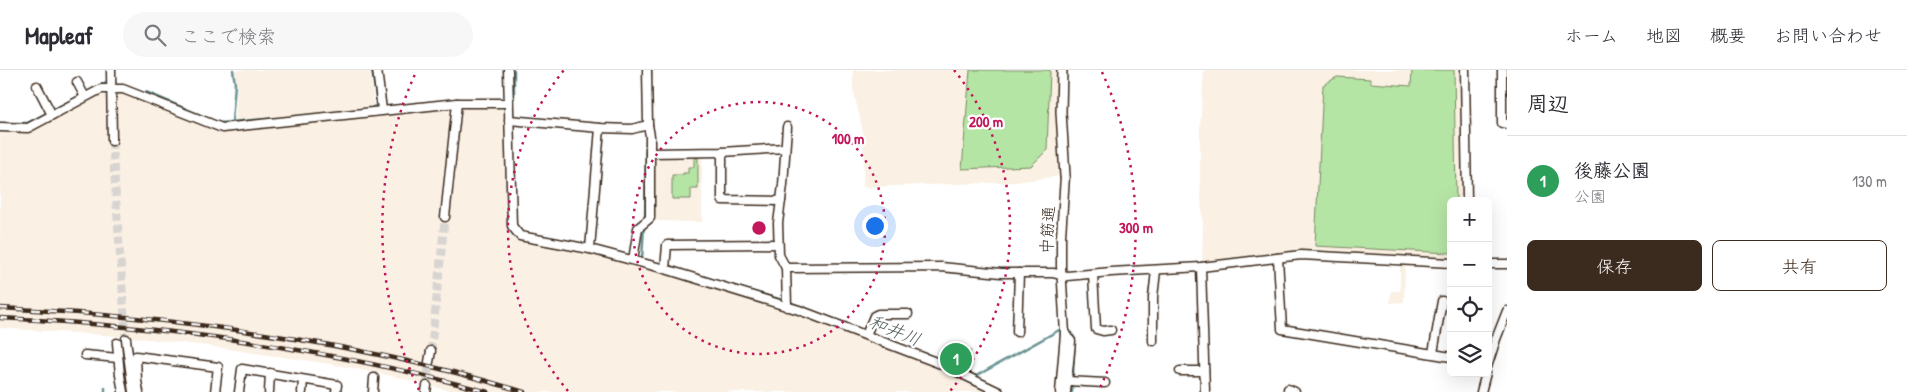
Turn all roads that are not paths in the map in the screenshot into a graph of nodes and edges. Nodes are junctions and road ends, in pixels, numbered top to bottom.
1 (111, 70) edge
2 (378, 70) edge
3 (508, 70) edge
4 (647, 70) edge
5 (1062, 70) edge
6 (1465, 70) edge
7 (1502, 70) edge
8 (77, 82) dead end
9 (1504, 82) edge
10 (37, 86) dead end
11 (111, 89) junction
12 (85, 97) junction
13 (457, 103) junction
14 (508, 103) junction
15 (382, 110) junction
16 (52, 115) junction
17 (509, 120) junction
18 (1507, 124) edge
19 (0, 127) edge
20 (786, 127) dead end
21 (600, 128) junction
22 (648, 129) junction
23 (112, 141) tunnel mouth
24 (785, 148) junction
25 (650, 152) junction
26 (722, 152) junction
27 (1065, 176) joint
28 (1467, 197) edge
29 (780, 201) junction
30 (445, 217) tunnel mouth
31 (778, 244) junction
32 (590, 249) junction
33 (1278, 258) junction
34 (633, 260) junction
35 (1447, 263) edge
36 (1492, 264) edge
37 (1507, 264) edge
38 (1201, 267) junction
39 (786, 268) junction
40 (665, 269) junction
41 (1156, 270) junction
42 (1019, 273) junction
43 (1061, 274) junction
44 (1093, 274) junction
45 (1442, 301) dead end
46 (787, 307) junction
47 (1507, 312) edge
48 (908, 314) dead end
49 (1065, 330) junction
50 (1111, 330) dead end
51 (1017, 332) dead end
52 (866, 335) junction
53 (126, 339) tunnel mouth
54 (1153, 341) dead end
55 (117, 342) tunnel mouth
56 (431, 351) tunnel mouth
57 (1492, 352) edge
58 (1433, 353) junction
59 (85, 356) dead end
60 (1447, 356) edge
61 (118, 358) junction
62 (430, 362) tunnel mouth
63 (1180, 371) dead end
64 (1204, 371) junction
65 (270, 373) junction
66 (1485, 377) edge
67 (374, 378) dead end
68 (303, 380) junction
69 (1067, 381) junction
70 (1105, 384) dead end
71 (123, 392) edge
72 (133, 392) edge
73 (139, 392) edge
74 (215, 392) edge
75 (239, 392) edge
76 (269, 392) edge
77 (302, 392) edge
78 (336, 392) edge
79 (373, 392) edge
80 (999, 392) edge
81 (1060, 392) edge
82 (1066, 392) edge
83 (1205, 392) edge
84 (1482, 392) edge

1 - 11 street
2 - 15 street
3 - 14 street
4 - 22 street
5 - 27 street, 中筋通
6 - 28 street
7 - 9 street
8 - 12 street
9 - 18 street
10 - 16 street
11 - 12 street
11 - 15 street
11 - 23 street
12 - 16 street
13 - 14 street
13 - 15 street
13 - 30 street
14 - 17 street
16 - 19 street
17 - 21 street
17 - 32 street
20 - 24 street
21 - 22 street
21 - 32 street
22 - 25 street
24 - 26 street
24 - 29 street
25 - 26 street
25 - 34 street
26 - 29 street
27 - 43 street, 中筋通
29 - 31 street
31 - 39 street
31 - 40 street
32 - 34 street
33 - 35 street
33 - 38 street
33 - 58 street
34 - 40 street
36 - 37 street
38 - 41 street
38 - 64 street
39 - 42 street
39 - 46 street
40 - 46 street
41 - 44 street
41 - 54 street
42 - 43 street
42 - 51 street
43 - 44 street
43 - 49 street, 中筋通
44 - 50 street
45 - 58 street
46 - 52 street
47 - 57 street
48 - 52 street
49 - 69 street
49 - 81 street, 中筋通
52 - 80 street
53 - 72 street
55 - 61 street
56 - 62 street
58 - 60 street
59 - 61 street
61 - 71 street
63 - 64 street
64 - 83 street
65 - 68 street
65 - 75 street
65 - 76 street
66 - 84 street
67 - 79 street
68 - 77 street
68 - 78 street
69 - 70 street
69 - 82 street
73 - 74 street

